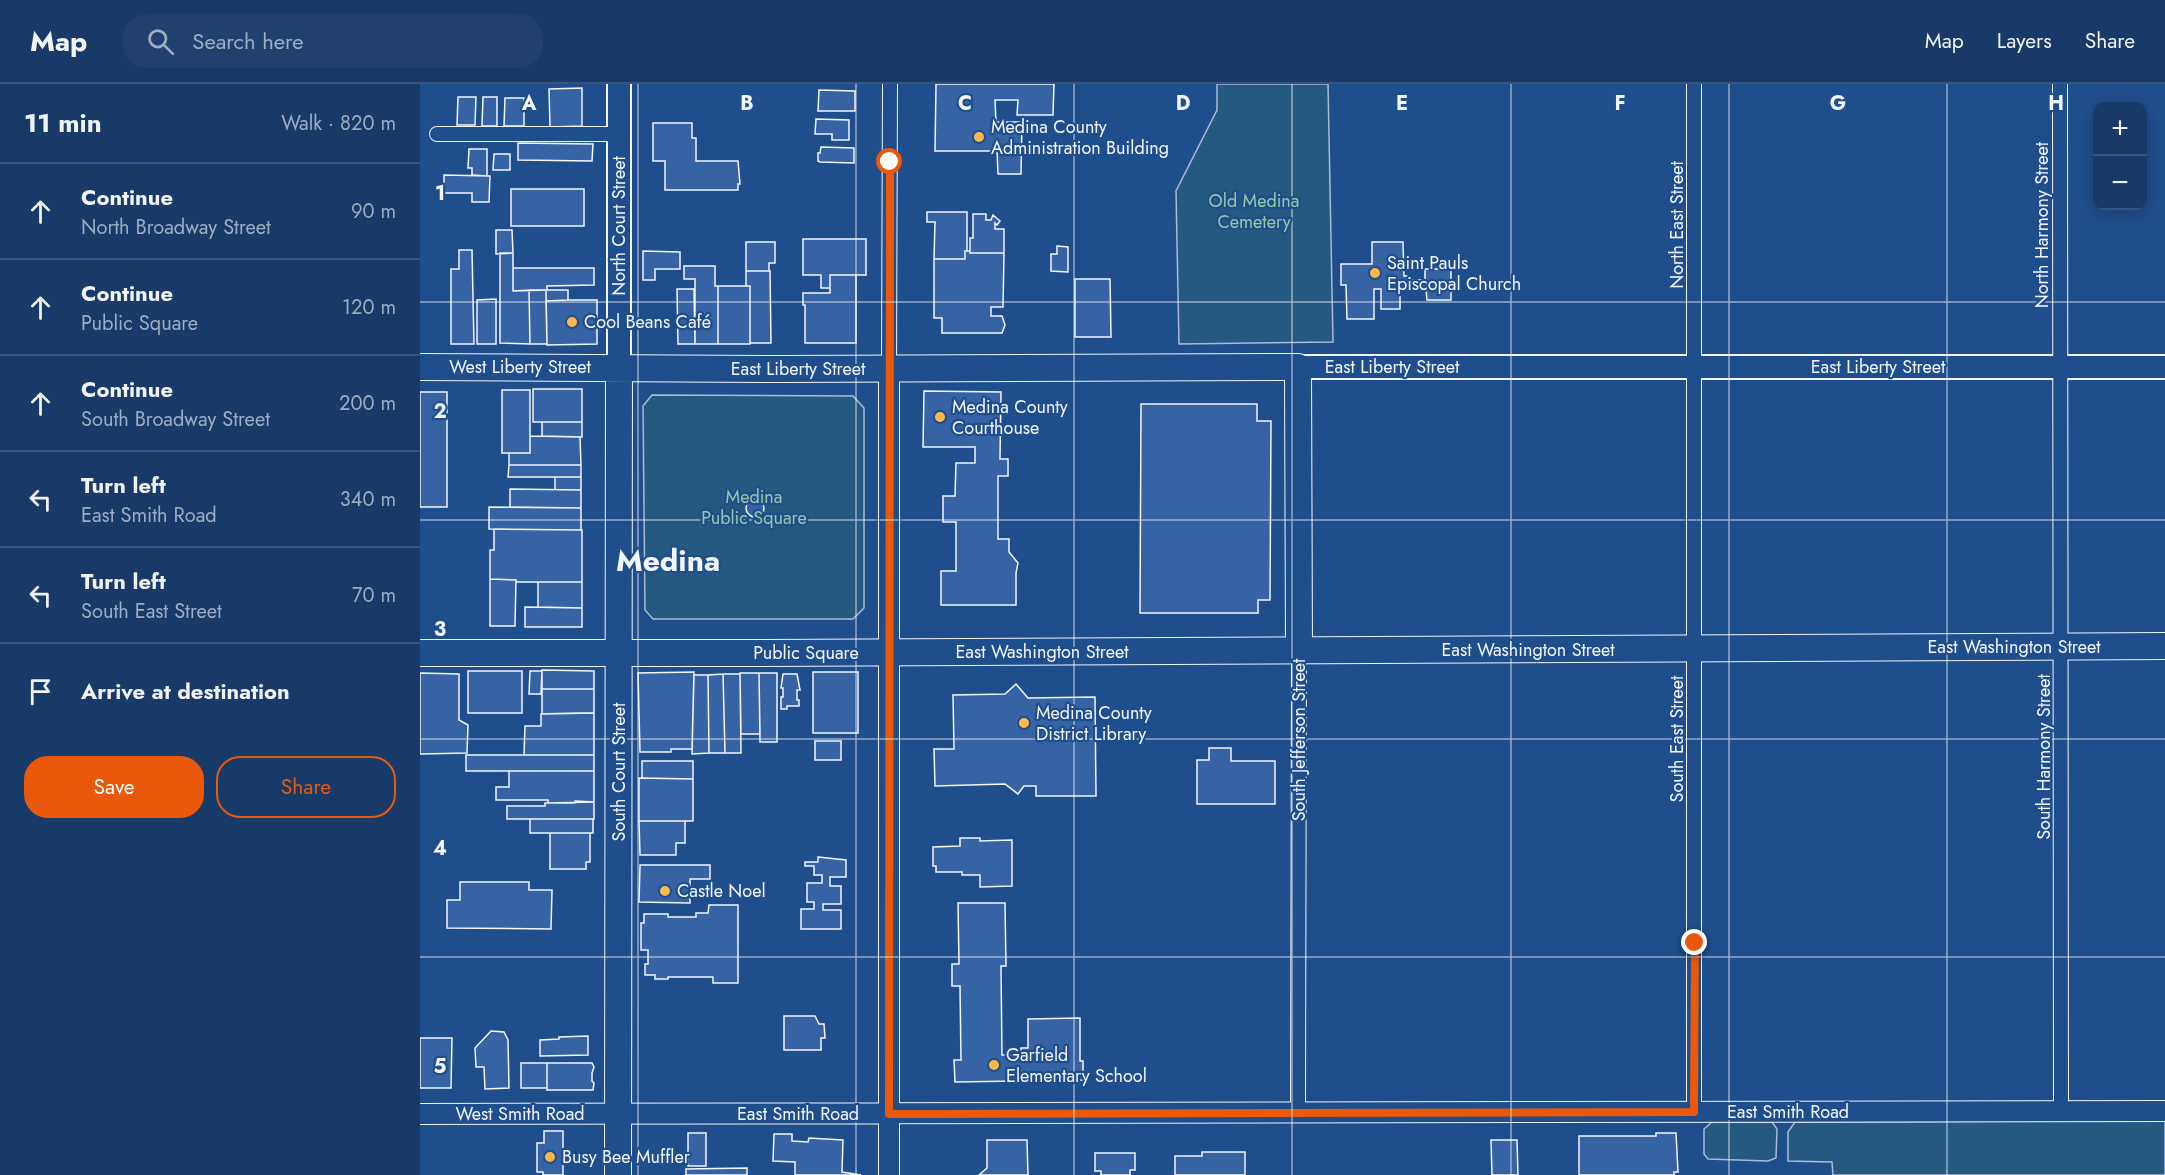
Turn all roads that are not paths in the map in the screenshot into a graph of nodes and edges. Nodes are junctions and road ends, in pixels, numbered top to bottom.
1 (619, 84) edge
2 (890, 84) edge
3 (1694, 84) edge
4 (2060, 84) edge
5 (437, 134) dead end
6 (619, 134) junction
7 (420, 367) edge
8 (1298, 367) junction
9 (1695, 367) junction
10 (2060, 367) junction
11 (2165, 367) edge
12 (620, 368) junction
13 (889, 369) junction
14 (2165, 646) edge
15 (2062, 647) junction
16 (1695, 649) junction
17 (1299, 651) junction
18 (619, 652) junction
19 (890, 652) junction
20 (420, 653) edge
21 (2165, 1111) edge
22 (1694, 1112) junction
23 (2061, 1112) junction
24 (1298, 1113) junction
25 (420, 1114) edge
26 (619, 1114) junction
27 (889, 1114) junction
28 (618, 1175) edge
29 (890, 1175) edge

1 - 6 main road, North Court Street
2 - 13 street
3 - 9 street, North East Street
4 - 10 street, North Harmony Street
5 - 6 street
6 - 12 main road, North Court Street
7 - 12 highway, West Liberty Street
8 - 9 main road, East Liberty Street
8 - 13 highway, East Liberty Street
8 - 17 highway, South Jefferson Street
9 - 10 main road, East Liberty Street
9 - 16 street, South East Street
10 - 11 main road, East Liberty Street
10 - 15 street, South Harmony Street
12 - 13 highway, East Liberty Street
12 - 18 highway, South Court Street
13 - 19 street
14 - 15 highway, East Washington Street
15 - 16 highway, East Washington Street
15 - 23 street, South Harmony Street
16 - 17 highway, East Washington Street
16 - 22 street, South East Street
17 - 19 highway, East Washington Street
17 - 24 street, South Jefferson Street
18 - 19 highway, Public Square
18 - 20 highway, Public Square
18 - 26 highway, South Court Street
19 - 27 street
21 - 23 street, East Smith Road
22 - 23 street, East Smith Road
22 - 24 street, East Smith Road
24 - 27 street, East Smith Road
25 - 26 street, West Smith Road
26 - 27 street, East Smith Road
26 - 28 highway, South Court Street
27 - 29 street

